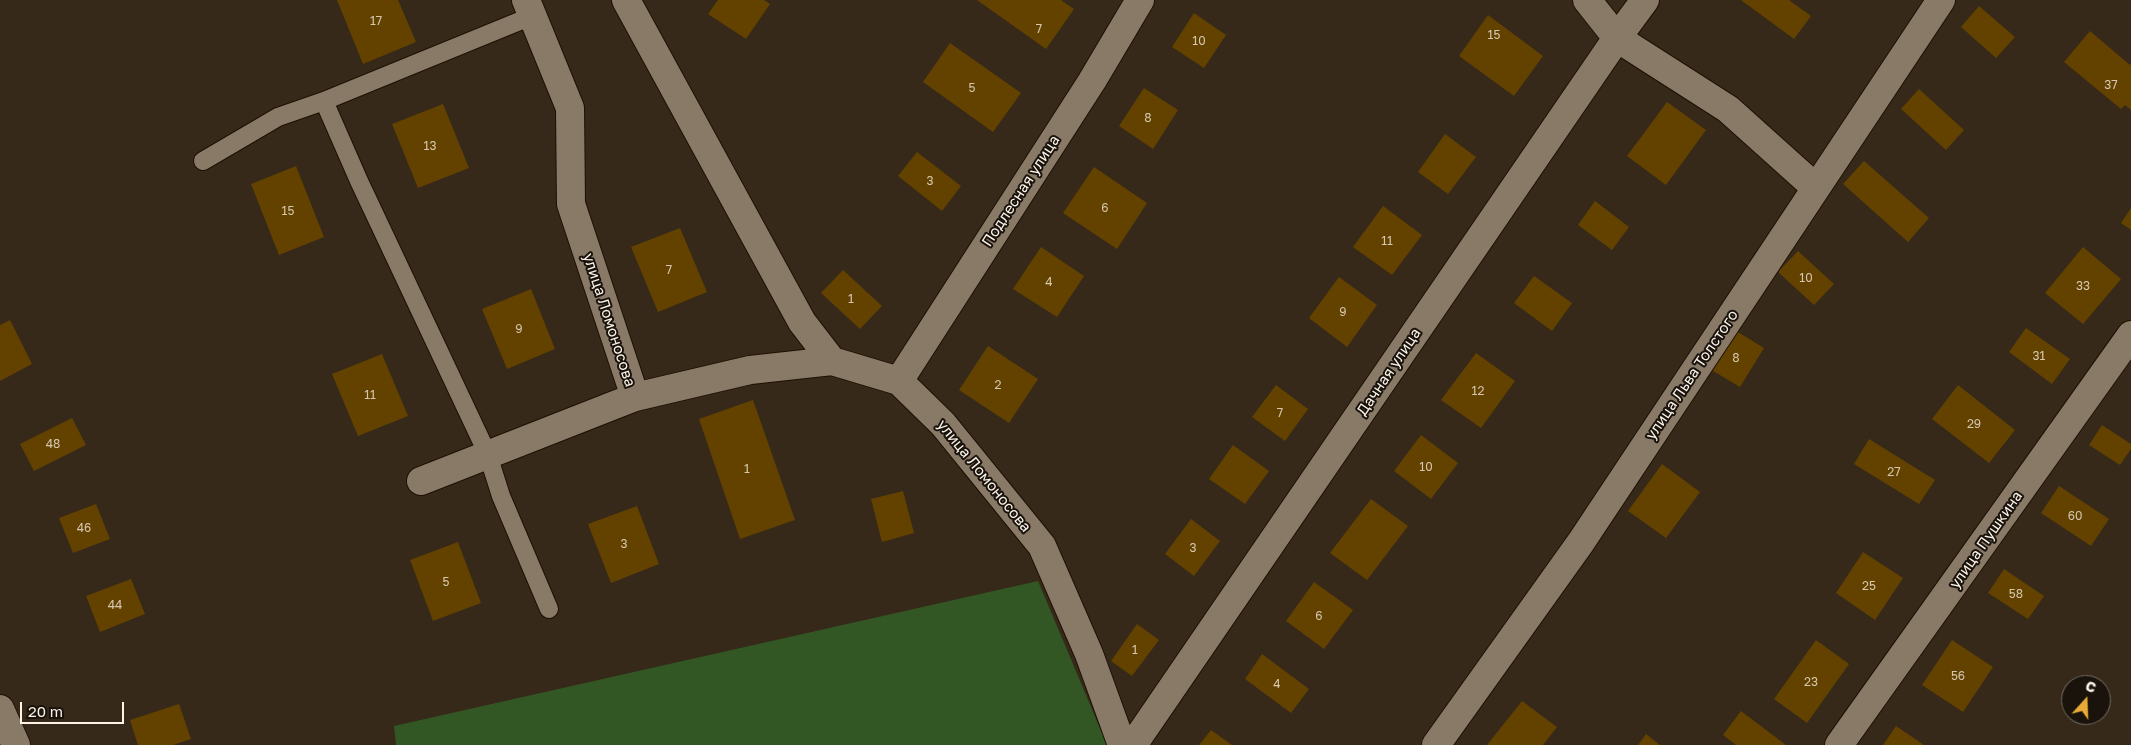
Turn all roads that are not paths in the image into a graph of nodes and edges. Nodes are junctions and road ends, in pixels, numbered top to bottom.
1 (1140, 0) edge
2 (1587, 0) edge
3 (1645, 0) edge
4 (1941, 0) edge
5 (632, 4) edge
6 (529, 8) edge
7 (1617, 38) junction
8 (324, 101) junction
9 (203, 161) dead end
10 (1816, 188) junction
11 (2131, 335) edge
12 (832, 361) junction
13 (898, 381) junction
14 (635, 398) junction
15 (488, 455) junction
16 (421, 481) dead end
17 (549, 609) dead end
18 (0, 709) edge
19 (16, 745) edge
20 (1122, 745) edge
21 (1134, 745) edge
22 (1436, 745) edge
23 (1840, 745) edge

1 - 13 street, Подлесная улица
2 - 7 street
3 - 7 street, Дачная улица
4 - 10 street, улица Льва Толстого
5 - 12 street
6 - 8 lane
6 - 14 street, улица Ломоносова
7 - 10 street
7 - 21 street, Дачная улица
8 - 9 lane
8 - 15 lane
10 - 22 street, улица Льва Толстого
11 - 23 street, улица Пушкина
12 - 13 street, улица Ломоносова
12 - 14 street, улица Ломоносова
13 - 20 street, улица Ломоносова
14 - 15 street
15 - 16 street
15 - 17 lane
18 - 19 street

